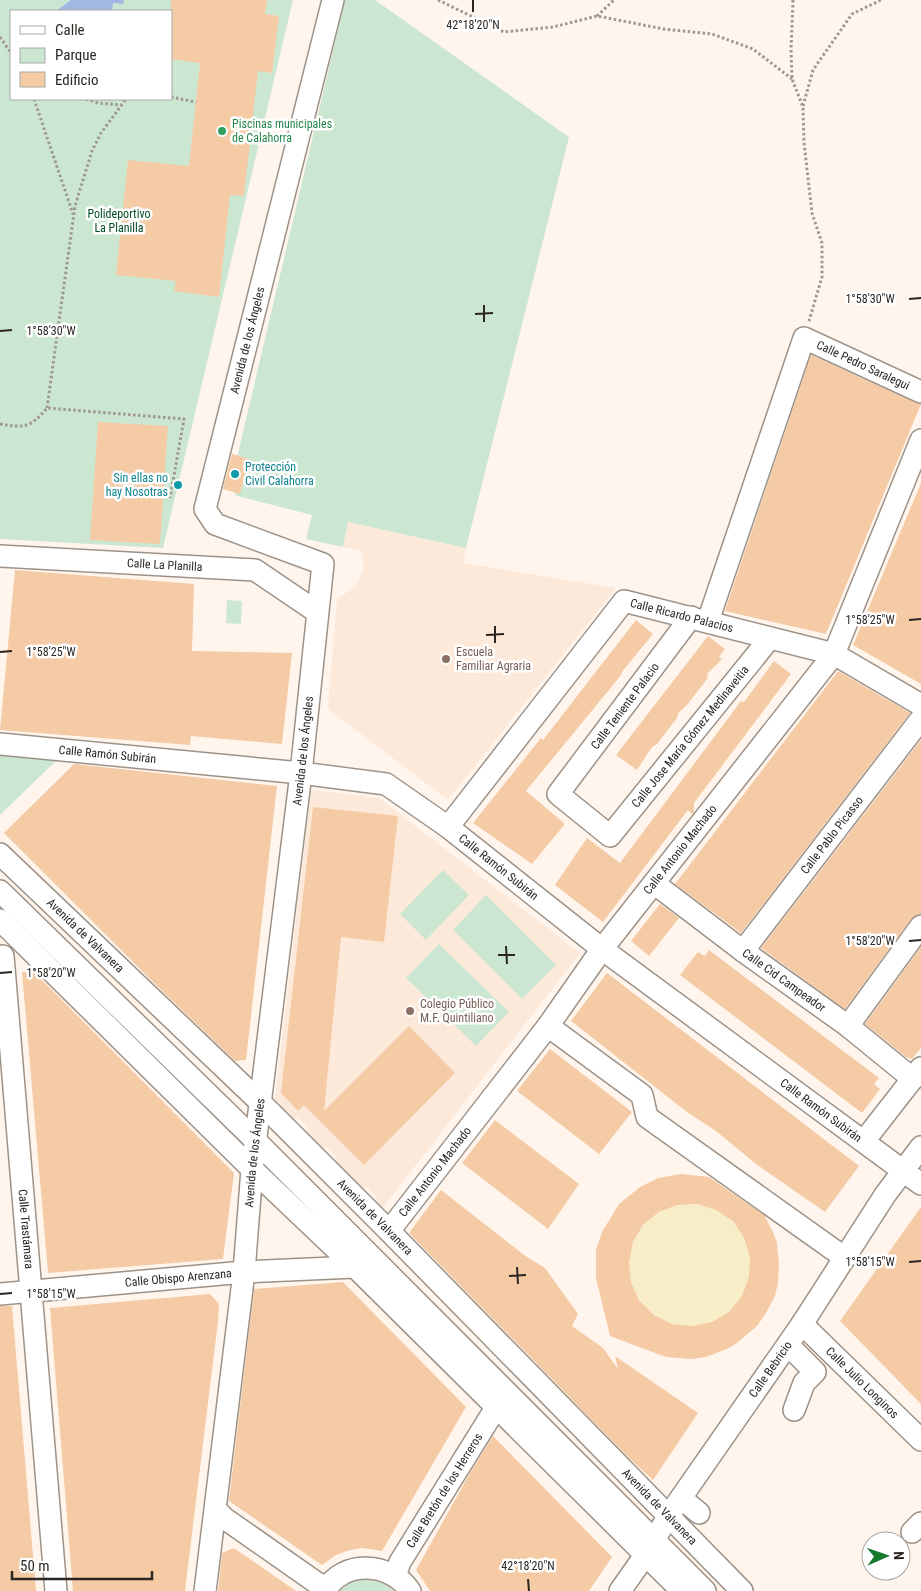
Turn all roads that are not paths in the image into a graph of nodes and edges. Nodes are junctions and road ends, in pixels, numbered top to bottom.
1 (333, 0) edge
2 (804, 338) joint
3 (921, 392) edge
4 (921, 440) edge
5 (0, 560) edge
6 (317, 612) junction
7 (700, 619) junction
8 (770, 638) junction
9 (834, 654) junction
10 (921, 705) edge
11 (921, 719) edge
12 (0, 744) edge
13 (301, 773) junction
14 (448, 827) junction
15 (610, 836) joint
16 (0, 854) edge
17 (655, 884) junction
18 (0, 890) edge
19 (0, 920) edge
20 (921, 926) edge
21 (18, 937) junction
22 (602, 949) junction
23 (743, 951) junction
24 (1, 956) edge
25 (548, 1026) junction
26 (848, 1026) junction
27 (917, 1074) edge
28 (260, 1102) junction
29 (256, 1140) junction
30 (864, 1141) junction
31 (921, 1147) edge
32 (252, 1169) junction
33 (904, 1171) junction
34 (921, 1184) edge
35 (389, 1231) junction
36 (845, 1258) junction
37 (355, 1267) junction
38 (244, 1272) junction
39 (32, 1292) junction
40 (0, 1294) edge
41 (802, 1324) junction
42 (788, 1345) junction
43 (497, 1406) junction
44 (794, 1410) dead end
45 (921, 1440) edge
46 (681, 1498) junction
47 (216, 1510) junction
48 (699, 1513) dead end
49 (669, 1515) junction
50 (650, 1546) junction
51 (395, 1576) junction
52 (326, 1589) edge
53 (56, 1591) edge
54 (205, 1591) edge
55 (410, 1591) edge
56 (620, 1591) edge
57 (682, 1591) edge
58 (705, 1591) edge
59 (742, 1591) edge

1 - 6 street, Avenida de los Ángeles
2 - 3 street, Calle Pedro Saralegui
2 - 7 street, Calle Teniente Palacio
4 - 9 street, Calle Antonio Machado
5 - 6 street, Calle La Planilla
6 - 13 street, Avenida de los Ángeles
7 - 8 street, Calle Ricardo Palacios
7 - 14 street, Calle Ricardo Palacios
7 - 15 street, Calle Teniente Palacio
8 - 9 street, Calle Ricardo Palacios
8 - 15 street, Calle Jose María Gómez Medinaveitia
9 - 10 street, Calle Ricardo Palacios
9 - 17 street, Calle Antonio Machado
11 - 23 street, Calle Pablo Picasso
12 - 13 street, Calle Ramón Subirán
13 - 14 street, Calle Ramón Subirán
13 - 28 street, Avenida de los Ángeles
14 - 22 street, Calle Ramón Subirán
16 - 28 street, Avenida de Valvanera
17 - 22 street, Calle Antonio Machado
17 - 23 street, Calle Cid Campeador
18 - 29 street
19 - 21 street
20 - 26 street
21 - 24 street
21 - 32 street
22 - 25 street, Calle Antonio Machado
22 - 30 street, Calle Ramón Subirán
23 - 26 street, Calle Cid Campeador
24 - 39 street, Calle Trastámara
25 - 35 street, Calle Antonio Machado
25 - 36 street
26 - 27 street, Calle Cid Campeador
27 - 30 street
28 - 29 street, Avenida de los Ángeles
28 - 35 street, Avenida de Valvanera
29 - 32 street, Avenida de los Ángeles
29 - 50 street
30 - 33 street, Calle Ramón Subirán
31 - 33 street, Calle Bebricio
32 - 37 street
32 - 38 street, Avenida de los Ángeles
33 - 34 street, Calle Ramón Subirán
33 - 36 street, Calle Bebricio
35 - 49 street, Avenida de Valvanera
36 - 41 street, Calle Bebricio
37 - 38 street, Calle Obispo Arenzana
37 - 43 street
38 - 39 street, Calle Obispo Arenzana
38 - 47 street, Avenida de los Ángeles
39 - 40 street, Calle Obispo Arenzana
39 - 53 street, Calle Trastámara
41 - 42 street, Calle Bebricio
41 - 45 street, Calle Julio Longinos
42 - 44 street
42 - 46 street, Calle Bebricio
43 - 50 street
43 - 51 street, Calle Bretón de los Herreros
46 - 48 street
46 - 49 street, Calle Bebricio
47 - 52 street
47 - 54 street, Avenida de los Ángeles
49 - 50 street, Calle Bebricio
49 - 59 street, Avenida de Valvanera
50 - 56 street, Calle Bebricio
50 - 57 street
50 - 58 street
51 - 52 street
51 - 55 street

